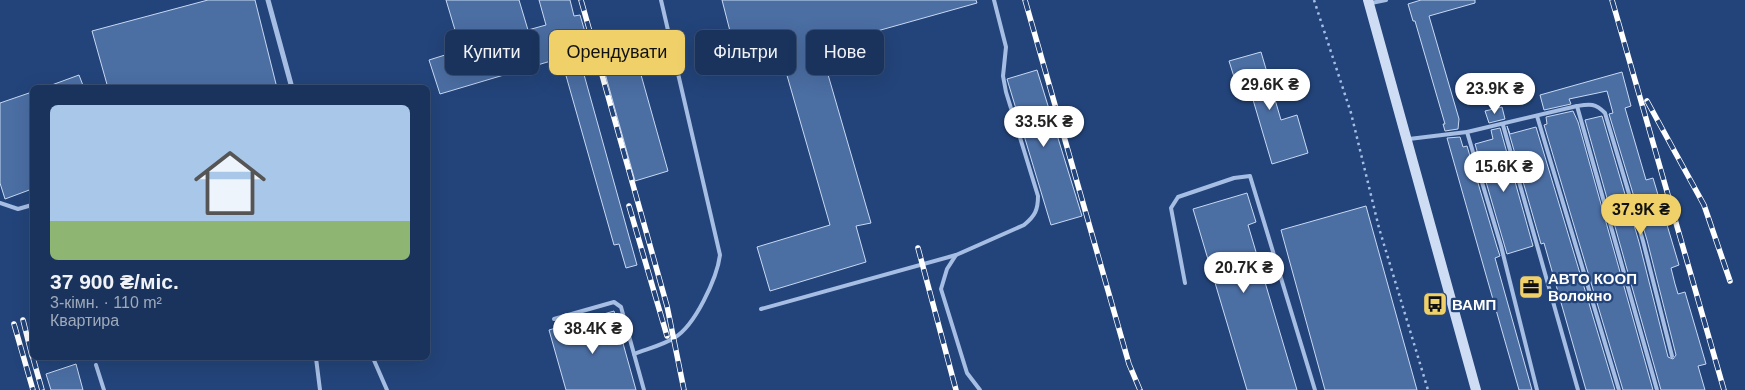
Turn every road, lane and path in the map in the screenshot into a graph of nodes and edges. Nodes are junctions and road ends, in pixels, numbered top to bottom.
1 (268, 0) edge
2 (661, 0) edge
3 (994, 0) edge
4 (1314, 0) edge
5 (1386, 0) edge
6 (1369, 2) edge
7 (291, 85) edge
8 (1577, 106) junction
9 (1537, 116) junction
10 (1503, 125) junction
11 (1467, 132) junction
12 (1406, 139) junction
13 (0, 203) edge
14 (30, 206) edge
15 (956, 255) junction
16 (1185, 283) dead end
17 (761, 309) dead end
18 (554, 319) dead end
19 (634, 354) junction
20 (1672, 356) dead end
21 (316, 360) edge
22 (375, 360) edge
23 (96, 364) dead end
24 (104, 390) edge
25 (320, 390) edge
26 (387, 390) edge
27 (644, 390) edge
28 (980, 390) edge
29 (1315, 390) edge
30 (1428, 390) edge
31 (1476, 390) edge
32 (1537, 390) edge
33 (1578, 390) edge
34 (1619, 390) edge
35 (1657, 390) edge

1 - 7 street
2 - 19 lane
3 - 15 lane
4 - 30 path
5 - 6 lane
6 - 12 main road
8 - 9 lane
8 - 20 lane
8 - 35 lane
9 - 10 lane
9 - 34 lane
10 - 11 lane
10 - 33 lane
11 - 12 lane
11 - 32 lane
12 - 31 main road
13 - 14 lane
15 - 17 lane
15 - 28 lane
16 - 29 lane
18 - 19 lane
19 - 27 lane
21 - 25 lane
22 - 26 lane
23 - 24 lane

